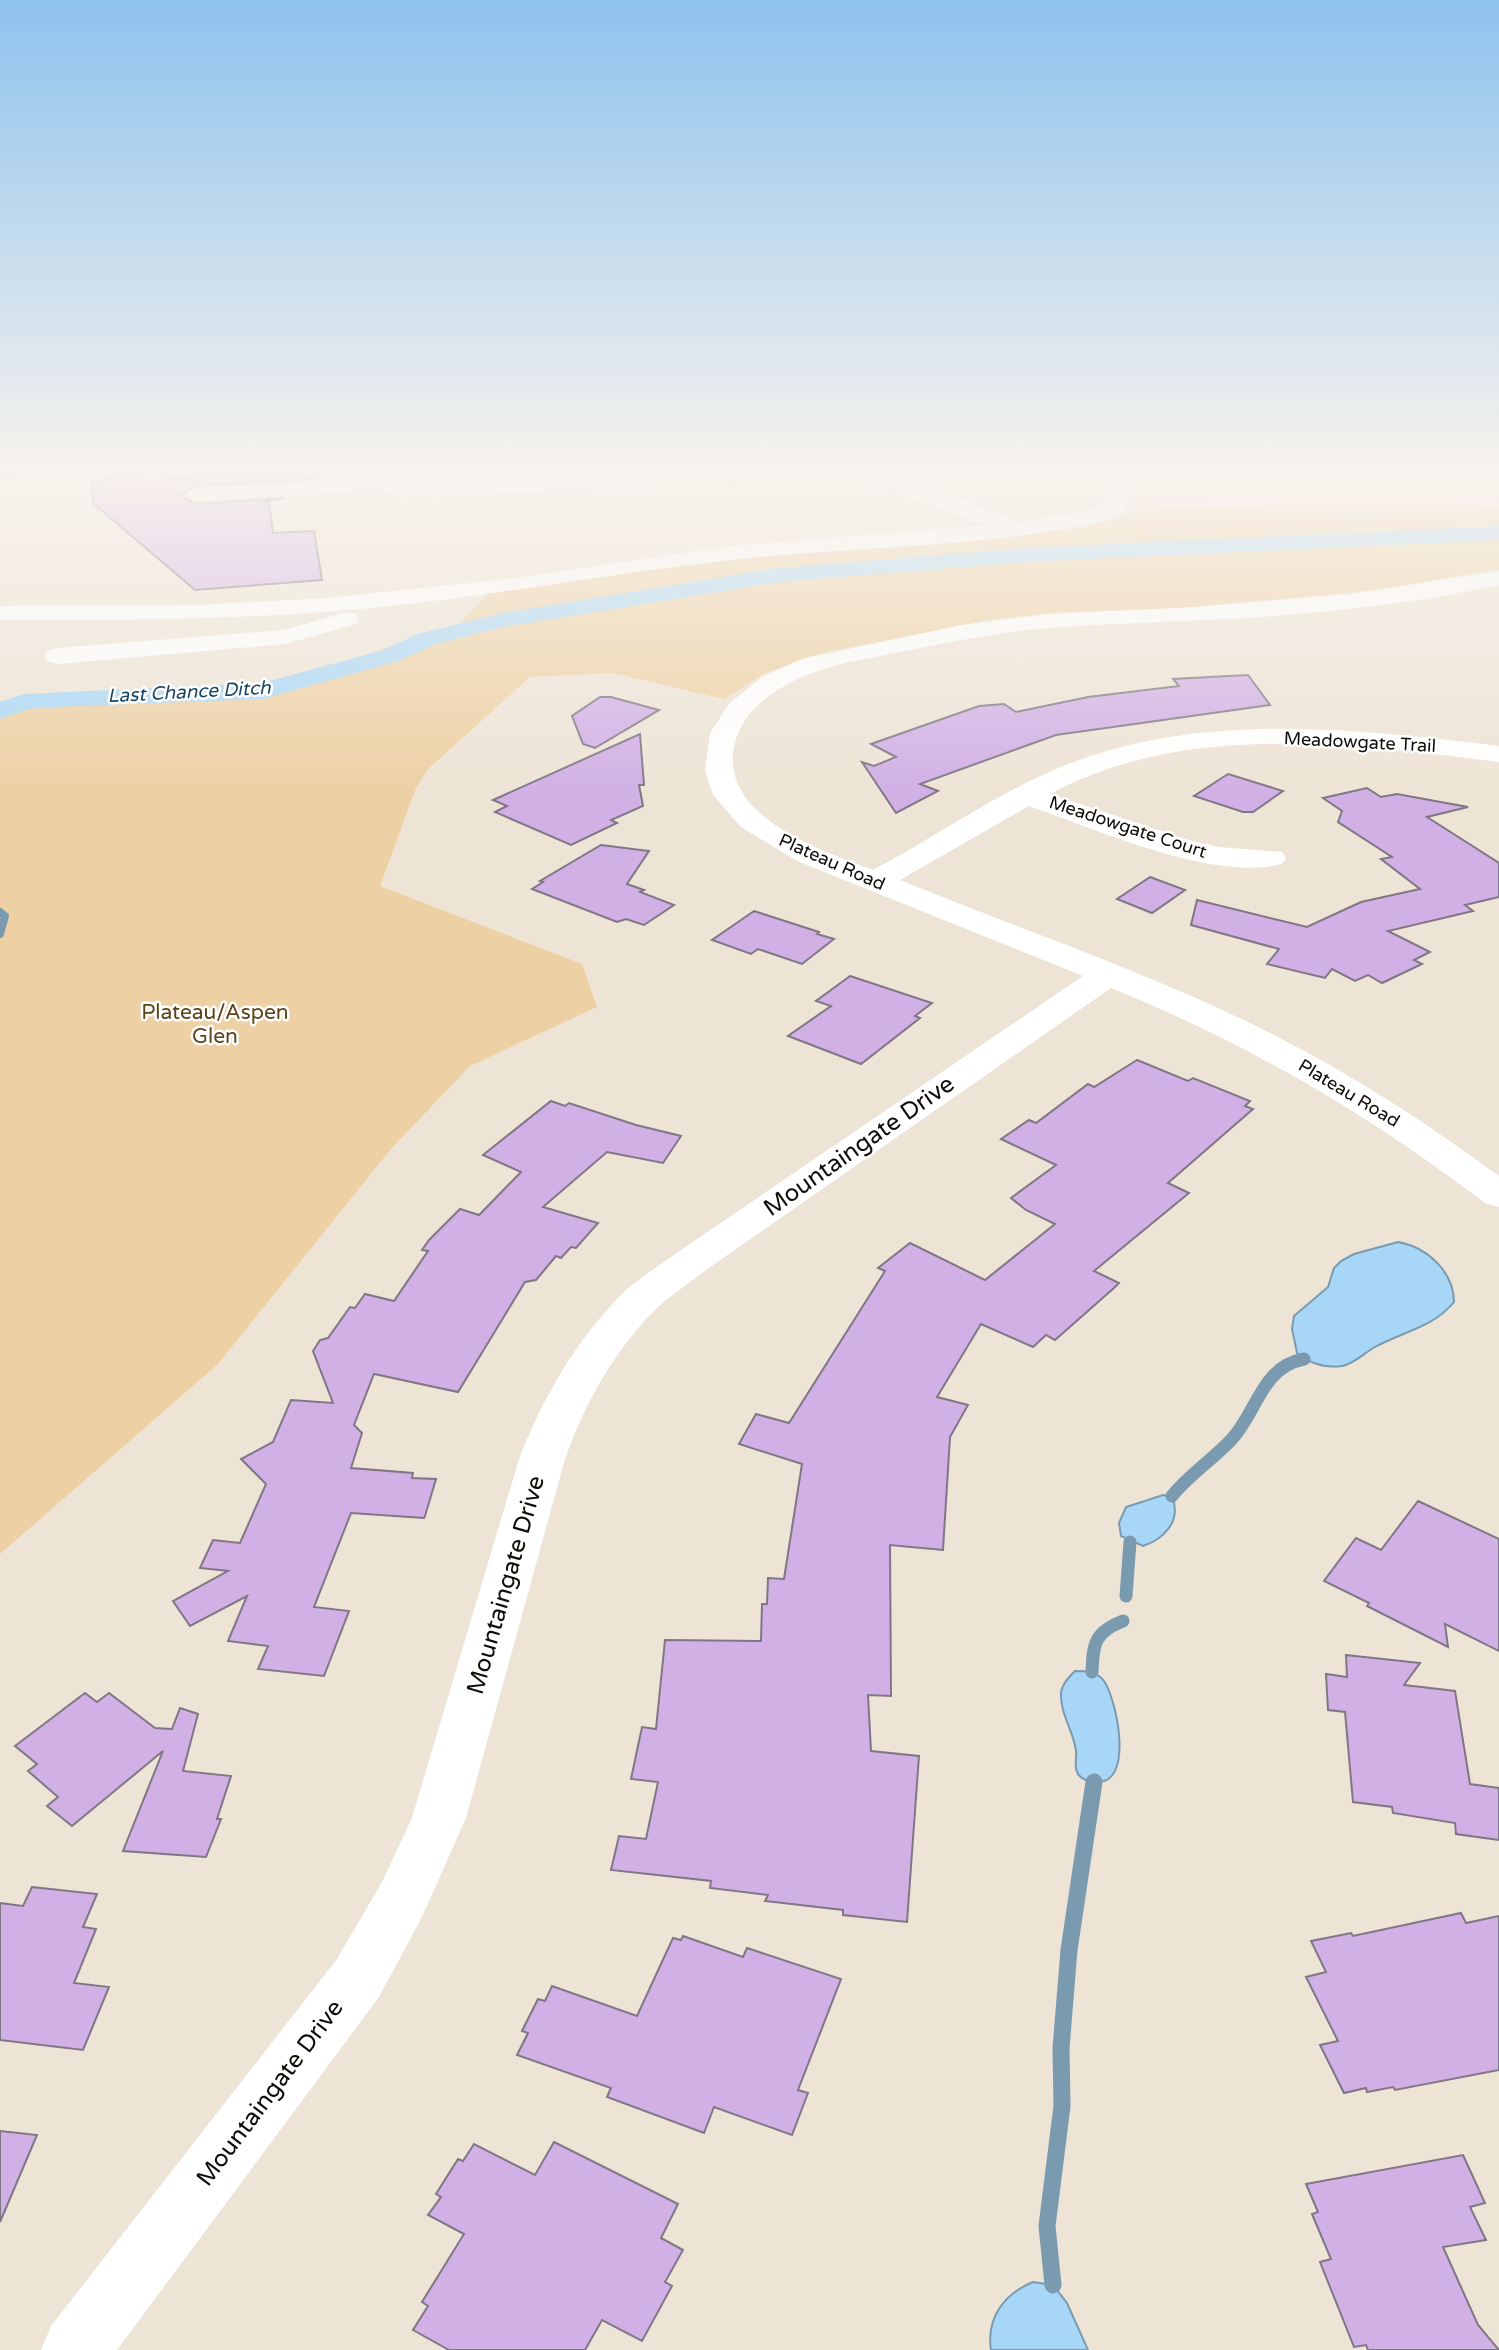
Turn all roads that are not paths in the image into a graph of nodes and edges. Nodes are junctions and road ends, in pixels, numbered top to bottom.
1 (587, 575) edge
2 (1499, 578) edge
3 (374, 600) junction
4 (83, 611) junction
5 (0, 613) edge
6 (1499, 754) edge
7 (1027, 796) junction
8 (1270, 858) dead end
9 (875, 881) junction
10 (1107, 975) junction
11 (1499, 1195) edge
12 (75, 2350) edge

1 - 3 street
2 - 9 street, Plateau Road
3 - 4 street
3 - 4 street
4 - 5 street
6 - 7 street, Meadowgate Trail
7 - 8 street, Meadowgate Court
7 - 9 street, Meadowgate Trail
9 - 10 street, Plateau Road
10 - 11 street, Plateau Road
10 - 12 street, Mountaingate Drive

